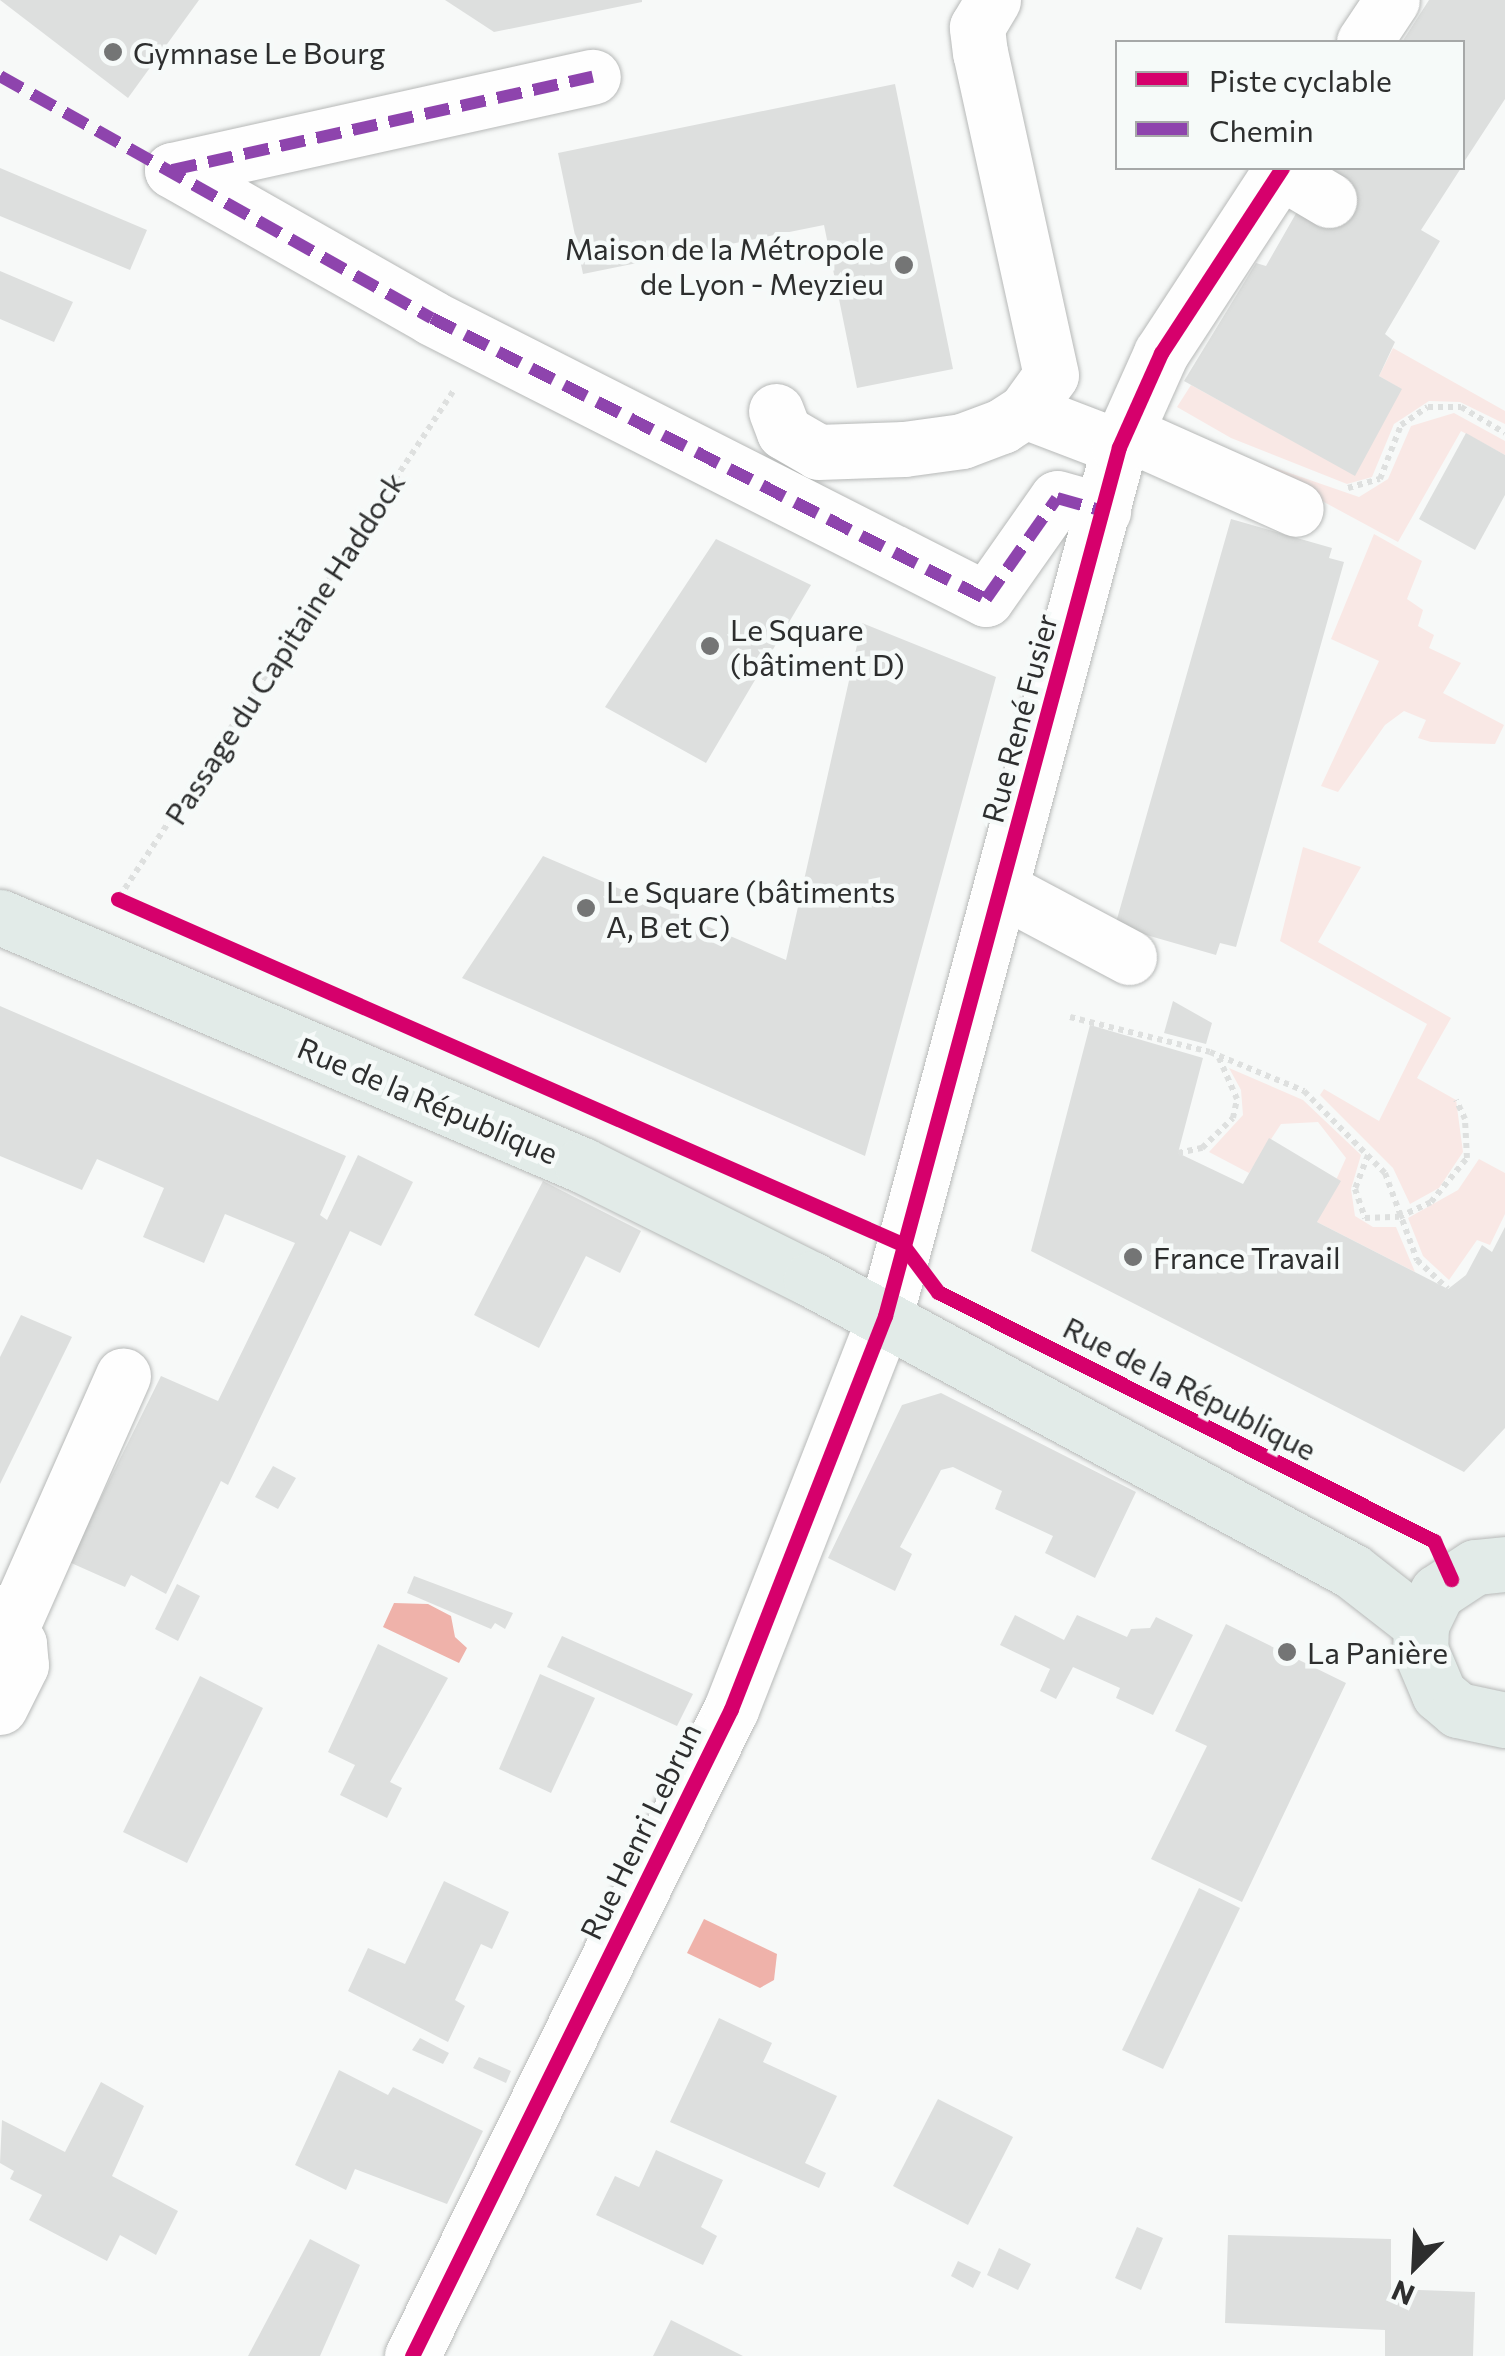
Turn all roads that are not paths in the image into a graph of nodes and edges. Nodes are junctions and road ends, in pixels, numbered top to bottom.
1 (993, 0) edge
2 (593, 77) dead end
3 (1281, 170) edge
4 (1329, 200) dead end
5 (1038, 393) junction
6 (776, 411) dead end
7 (1126, 427) junction
8 (1317, 498) road end
9 (1103, 511) junction
10 (1001, 889) junction
11 (0, 917) edge
12 (1128, 957) dead end
13 (885, 1316) junction
14 (123, 1375) dead end
15 (1505, 1564) edge
16 (6, 1619) edge
17 (1422, 1625) junction
18 (0, 1707) edge
19 (1505, 1720) edge
20 (412, 2356) edge

1 - 5 street
2 - 9 street
3 - 4 street
3 - 7 street, Rue René Fusier
5 - 6 street
5 - 7 street
7 - 8 street
7 - 9 street, Rue René Fusier
9 - 10 street, Rue René Fusier
10 - 12 street
10 - 13 street, Rue René Fusier
11 - 13 main road, Rue de la République
13 - 17 main road, Rue de la République
13 - 20 street, Rue Henri Lebrun
14 - 16 street
15 - 17 main road
16 - 18 street
17 - 19 main road

